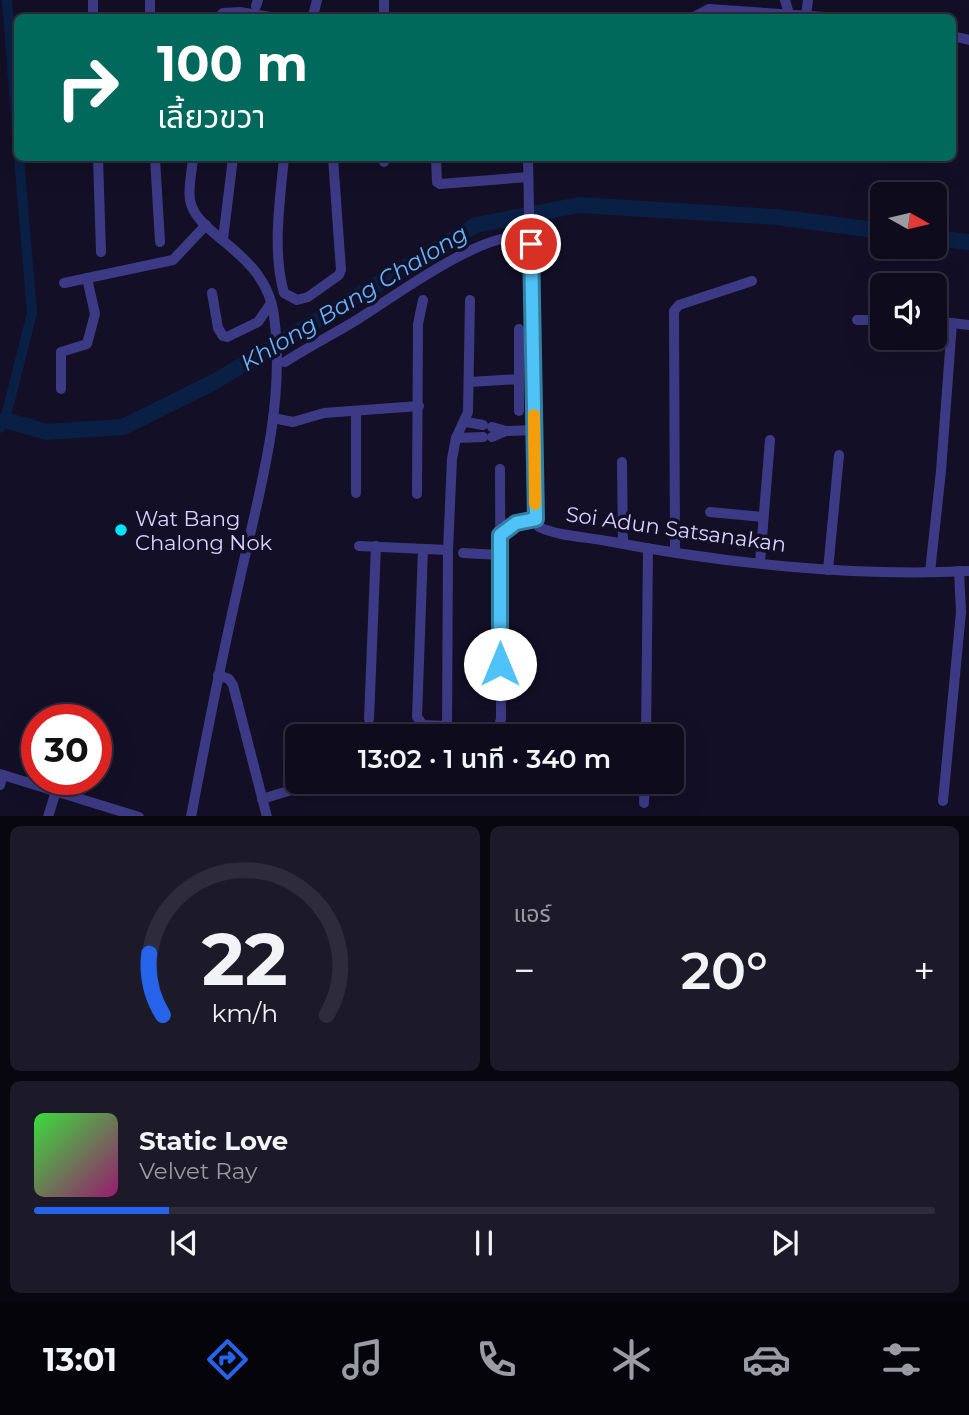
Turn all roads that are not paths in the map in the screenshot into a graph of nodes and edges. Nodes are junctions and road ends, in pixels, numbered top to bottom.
1 (785, 0) edge
2 (222, 14) edge
3 (252, 14) edge
4 (700, 14) edge
5 (789, 14) joint
6 (97, 161) edge
7 (155, 161) edge
8 (193, 161) edge
9 (233, 161) edge
10 (284, 161) edge
11 (333, 161) edge
12 (436, 161) edge
13 (528, 161) edge
14 (529, 181) junction
15 (206, 225) junction
16 (223, 239) junction
17 (160, 242) dead end
18 (531, 242) junction
19 (101, 251) dead end
20 (88, 278) junction
21 (752, 281) dead end
22 (64, 283) dead end
23 (212, 293) dead end
24 (423, 300) dead end
25 (470, 300) dead end
26 (271, 303) junction
27 (857, 320) dead end
28 (870, 320) edge
29 (947, 323) edge
30 (951, 323) junction
31 (969, 325) edge
32 (519, 329) dead end
33 (285, 362) dead end
34 (519, 379) junction
35 (470, 382) junction
36 (61, 389) dead end
37 (419, 406) junction
38 (356, 411) junction
39 (519, 411) dead end
40 (273, 418) junction
41 (466, 422) junction
42 (534, 430) junction
43 (487, 432) junction
44 (456, 438) junction
45 (770, 440) dead end
46 (839, 455) dead end
47 (622, 462) dead end
48 (500, 469) dead end
49 (356, 493) dead end
50 (417, 494) dead end
51 (710, 512) dead end
52 (763, 517) junction
53 (536, 519) junction
54 (500, 535) junction
55 (623, 544) junction
56 (359, 545) dead end
57 (376, 547) junction
58 (648, 548) junction
59 (423, 549) junction
60 (448, 550) junction
61 (675, 552) junction
62 (463, 553) dead end
63 (500, 555) junction
64 (760, 562) junction
65 (828, 570) junction
66 (964, 571) edge
67 (930, 572) junction
68 (218, 675) junction
69 (369, 719) dead end
70 (500, 724) edge
71 (646, 724) edge
72 (1, 778) edge
73 (21, 783) edge
74 (285, 792) edge
75 (645, 794) edge
76 (55, 795) edge
77 (66, 795) edge
78 (262, 799) junction
79 (943, 801) dead end
80 (645, 803) dead end
81 (111, 813) edge
82 (48, 816) edge
83 (131, 816) edge
84 (191, 816) edge
85 (267, 816) edge

1 - 5 street
2 - 3 street
4 - 5 street
6 - 19 street
7 - 17 street
8 - 15 street
9 - 16 street
10 - 11 street
12 - 14 street
13 - 14 street, Soi Adun Satsanakan
14 - 18 street, Soi Adun Satsanakan
15 - 16 street
15 - 20 street
16 - 26 street
18 - 33 street
18 - 42 street, Soi Adun Satsanakan
20 - 22 street
20 - 36 street
21 - 61 street
23 - 26 street
24 - 37 street
25 - 35 street
26 - 40 street
27 - 28 street
29 - 30 street
30 - 31 street
30 - 67 street
32 - 34 street
34 - 35 street
34 - 39 street
35 - 41 street
37 - 38 street
37 - 50 street
38 - 40 street
38 - 49 street
40 - 68 street
41 - 43 street
41 - 44 street
42 - 43 street
42 - 53 street, Soi Adun Satsanakan
43 - 44 street
44 - 60 street
45 - 52 street
46 - 65 street
47 - 55 street
48 - 54 street
51 - 52 street
52 - 64 street
53 - 54 street
53 - 55 street, Soi Adun Satsanakan
54 - 63 street
55 - 58 street, Soi Adun Satsanakan
56 - 57 street
57 - 59 street
57 - 69 street
58 - 61 street, Soi Adun Satsanakan
58 - 71 street
59 - 60 street
59 - 60 street
61 - 64 street, Soi Adun Satsanakan
62 - 63 street
63 - 70 street
64 - 65 street, Soi Adun Satsanakan
65 - 67 street, Soi Adun Satsanakan
66 - 67 street, Soi Adun Satsanakan
66 - 79 street
68 - 78 street
68 - 84 street
72 - 73 street
74 - 78 street
75 - 80 street
76 - 82 street
77 - 81 street
78 - 85 street
81 - 83 street

